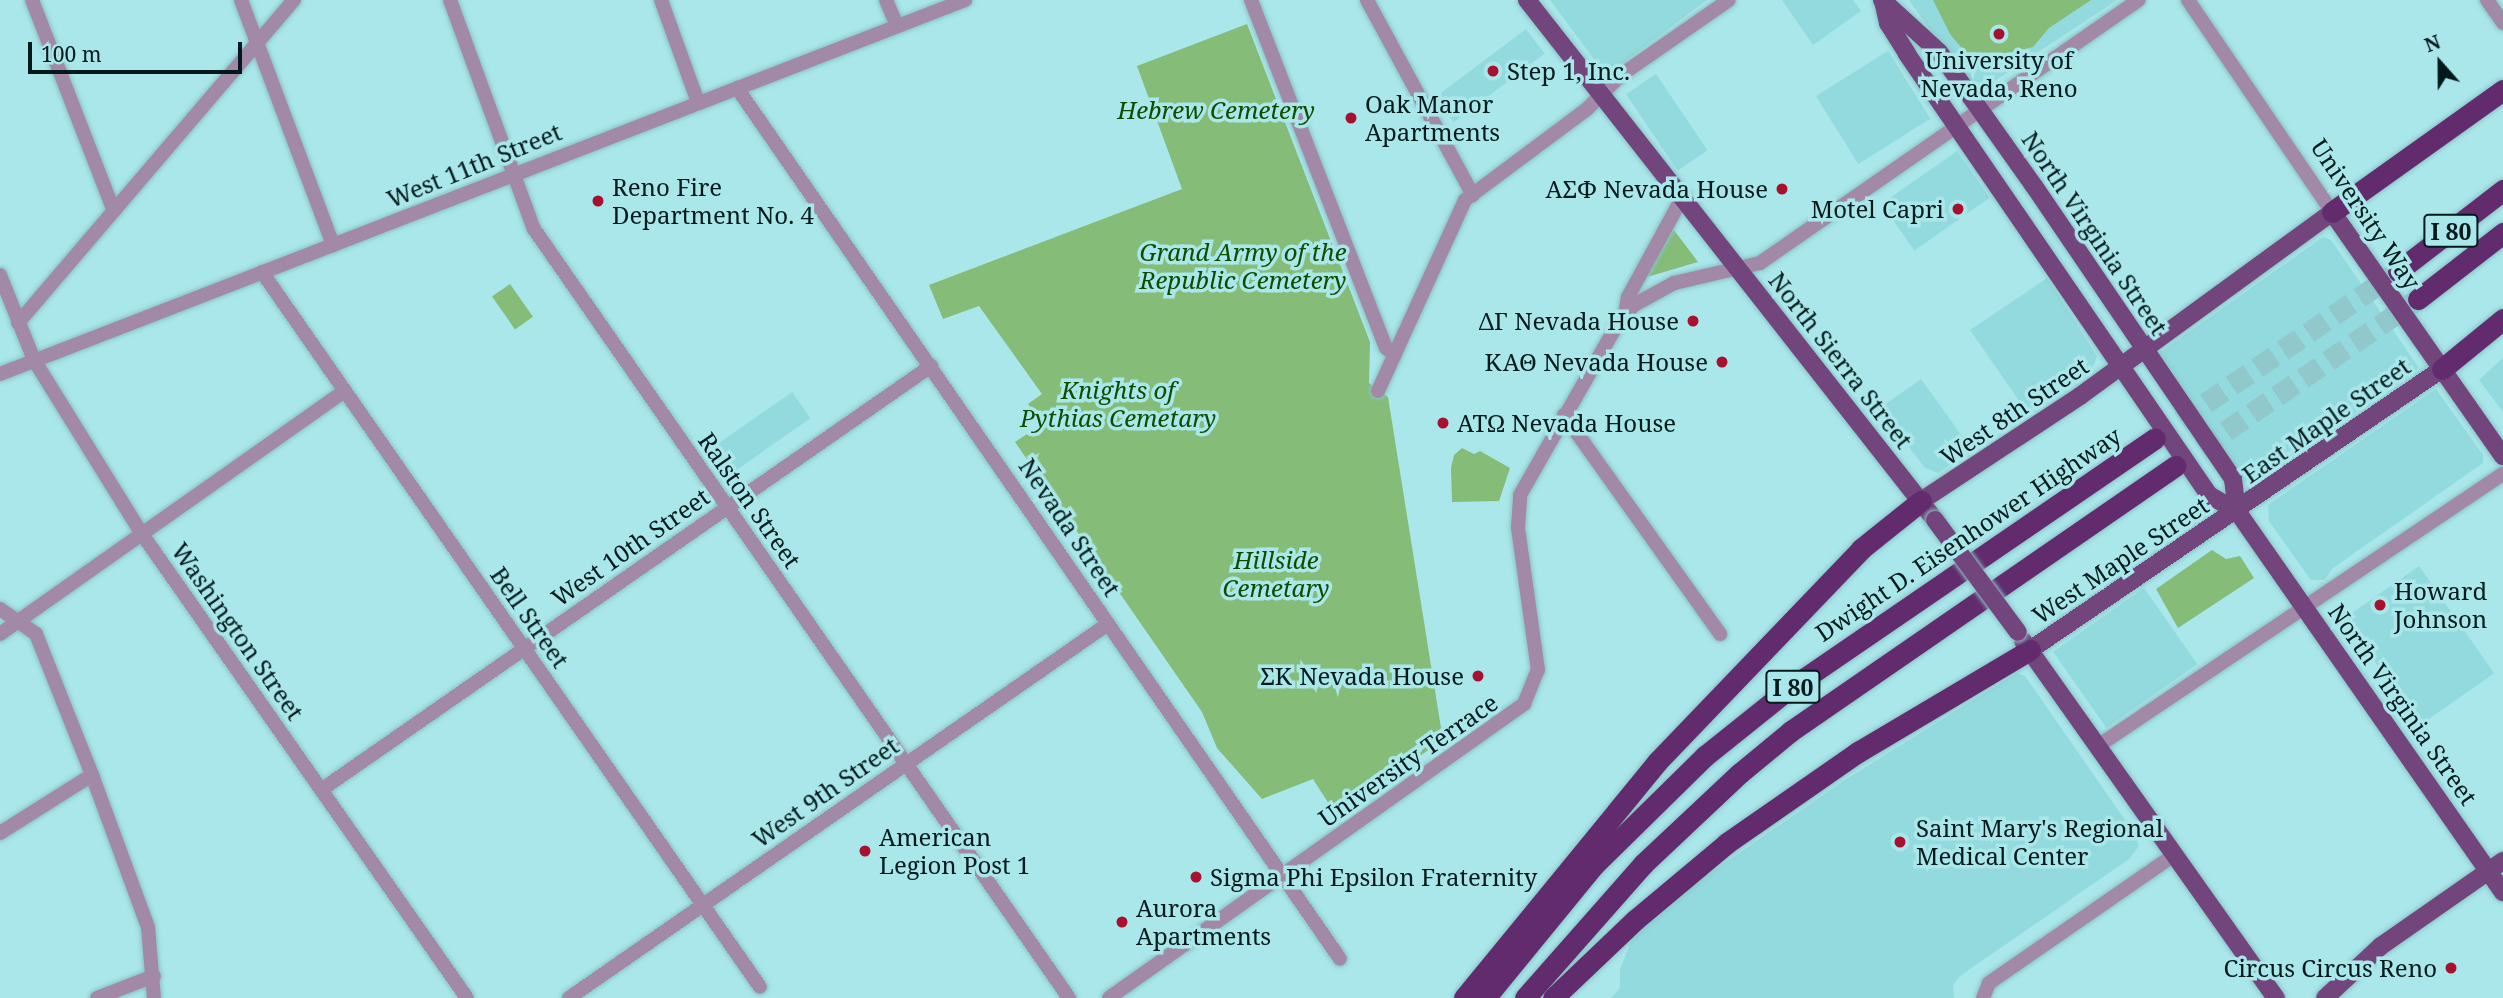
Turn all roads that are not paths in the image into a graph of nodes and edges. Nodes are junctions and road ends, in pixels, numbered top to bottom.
1 (32, 0) edge
2 (241, 0) edge
3 (294, 0) edge
4 (450, 0) edge
5 (887, 0) edge
6 (965, 0) edge
7 (1251, 0) edge
8 (1367, 0) edge
9 (1527, 0) edge
10 (1729, 0) edge
11 (2139, 0) edge
12 (2188, 0) edge
13 (2487, 0) edge
14 (1883, 1) edge
15 (667, 2) edge
16 (2503, 23) edge
17 (897, 26) junction
18 (257, 43) junction
19 (737, 88) junction
20 (2503, 90) edge
21 (1601, 95) junction
22 (698, 102) junction
23 (1968, 119) junction
24 (514, 174) junction
25 (2503, 190) edge
26 (1473, 195) junction
27 (1682, 198) junction
28 (114, 211) junction
29 (2332, 212) junction
30 (2503, 233) edge
31 (333, 245) junction
32 (1740, 270) junction
33 (2398, 271) tunnel mouth
34 (262, 272) junction
35 (0, 275) edge
36 (2418, 299) tunnel mouth
37 (1625, 314) junction
38 (2503, 319) edge
39 (18, 323) junction
40 (1395, 355) junction
41 (2133, 357) junction
42 (34, 360) junction
43 (931, 366) junction
44 (2442, 369) junction
45 (0, 374) edge
46 (345, 391) junction
47 (1378, 391) dead end
48 (1564, 415) junction
49 (2155, 438) tunnel mouth
50 (2503, 456) edge
51 (2175, 466) tunnel mouth
52 (2503, 474) edge
53 (1921, 501) junction
54 (727, 507) junction
55 (2237, 510) junction
56 (142, 534) junction
57 (2306, 606) junction
58 (0, 608) edge
59 (20, 620) junction
60 (1108, 624) junction
61 (0, 634) edge
62 (1720, 635) dead end
63 (524, 648) junction
64 (2030, 650) junction
65 (2098, 746) junction
66 (906, 764) junction
67 (92, 775) junction
68 (321, 790) junction
69 (0, 833) edge
70 (2174, 855) junction
71 (2496, 866) edge
72 (1283, 876) junction
73 (2503, 892) edge
74 (703, 905) junction
75 (1339, 959) dead end
76 (154, 976) junction
77 (760, 986) dead end
78 (1983, 995) edge
79 (97, 998) edge
80 (154, 998) edge
81 (467, 998) edge
82 (569, 998) edge
83 (1069, 998) edge
84 (1109, 998) edge
85 (1464, 998) edge
86 (1485, 998) edge
87 (1525, 998) edge
88 (1553, 998) edge
89 (2276, 998) edge
90 (2325, 998) edge

1 - 28 street
2 - 18 street
3 - 18 street
4 - 24 street, Ralston Street
5 - 17 street
6 - 17 street, West 11th Street
7 - 40 street
8 - 26 street
9 - 21 main road, North Sierra Street
10 - 21 street
11 - 23 street
12 - 29 street, University Way
13 - 16 street
14 - 23 main road, North Virginia Street
14 - 23 main road, North Virginia Street
15 - 22 street
17 - 19 street, West 11th Street
18 - 28 street
18 - 31 street
19 - 22 street, West 11th Street
19 - 43 street, Nevada Street
20 - 29 highway
21 - 26 street
21 - 27 main road, North Sierra Street
22 - 24 street, West 11th Street
23 - 32 street
23 - 41 main road, North Virginia Street
23 - 41 main road, North Virginia Street
24 - 31 street, West 11th Street
24 - 54 street, Ralston Street
25 - 33 highway, I 80
26 - 40 street
27 - 32 main road, North Sierra Street
27 - 37 street
28 - 39 street
29 - 41 main road, West 8th Street
29 - 44 main road, University Way
30 - 36 highway, I 80
31 - 34 street, West 11th Street
32 - 37 street, University Terrace
32 - 53 main road, North Sierra Street
34 - 42 street, West 11th Street
34 - 46 street, Bell Street
35 - 39 street, Washington Street
37 - 48 street, University Terrace
38 - 44 highway
39 - 42 street, Washington Street
40 - 47 street
41 - 53 main road, West 8th Street
41 - 55 main road, North Virginia Street
41 - 55 main road, North Virginia Street
42 - 45 street, West 11th Street
42 - 56 street, Washington Street
43 - 54 street, West 10th Street
43 - 60 street, Nevada Street
44 - 50 main road, University Way
44 - 55 main road, East Maple Street
46 - 56 street
46 - 63 street, Bell Street
48 - 62 street
48 - 72 street, University Terrace
49 - 86 highway, Dwight D. Eisenhower Highway / I 80
51 - 87 highway, I 80
52 - 57 street
53 - 64 main road, North Sierra Street, bridge
53 - 85 highway
54 - 63 street, West 10th Street
54 - 66 street, Ralston Street
55 - 57 main road, North Virginia Street
55 - 64 main road, West Maple Street
56 - 59 street
56 - 68 street, Washington Street
57 - 65 street
57 - 71 main road, North Virginia Street
58 - 59 street
59 - 61 street
59 - 67 street
60 - 66 street, West 9th Street
60 - 72 street, Nevada Street
63 - 68 street, West 10th Street
63 - 74 street, Bell Street
64 - 65 main road, North Sierra Street
64 - 88 highway
65 - 70 main road, North Sierra Street
66 - 74 street, West 9th Street
66 - 83 street, Ralston Street
67 - 69 street
67 - 76 street
68 - 81 street, Washington Street
70 - 78 street
70 - 89 main road, North Sierra Street
71 - 73 main road, North Virginia Street
71 - 90 main road
72 - 75 street, Nevada Street
72 - 84 street, University Terrace
74 - 77 street, Bell Street
74 - 82 street, West 9th Street
76 - 79 street
76 - 80 street

